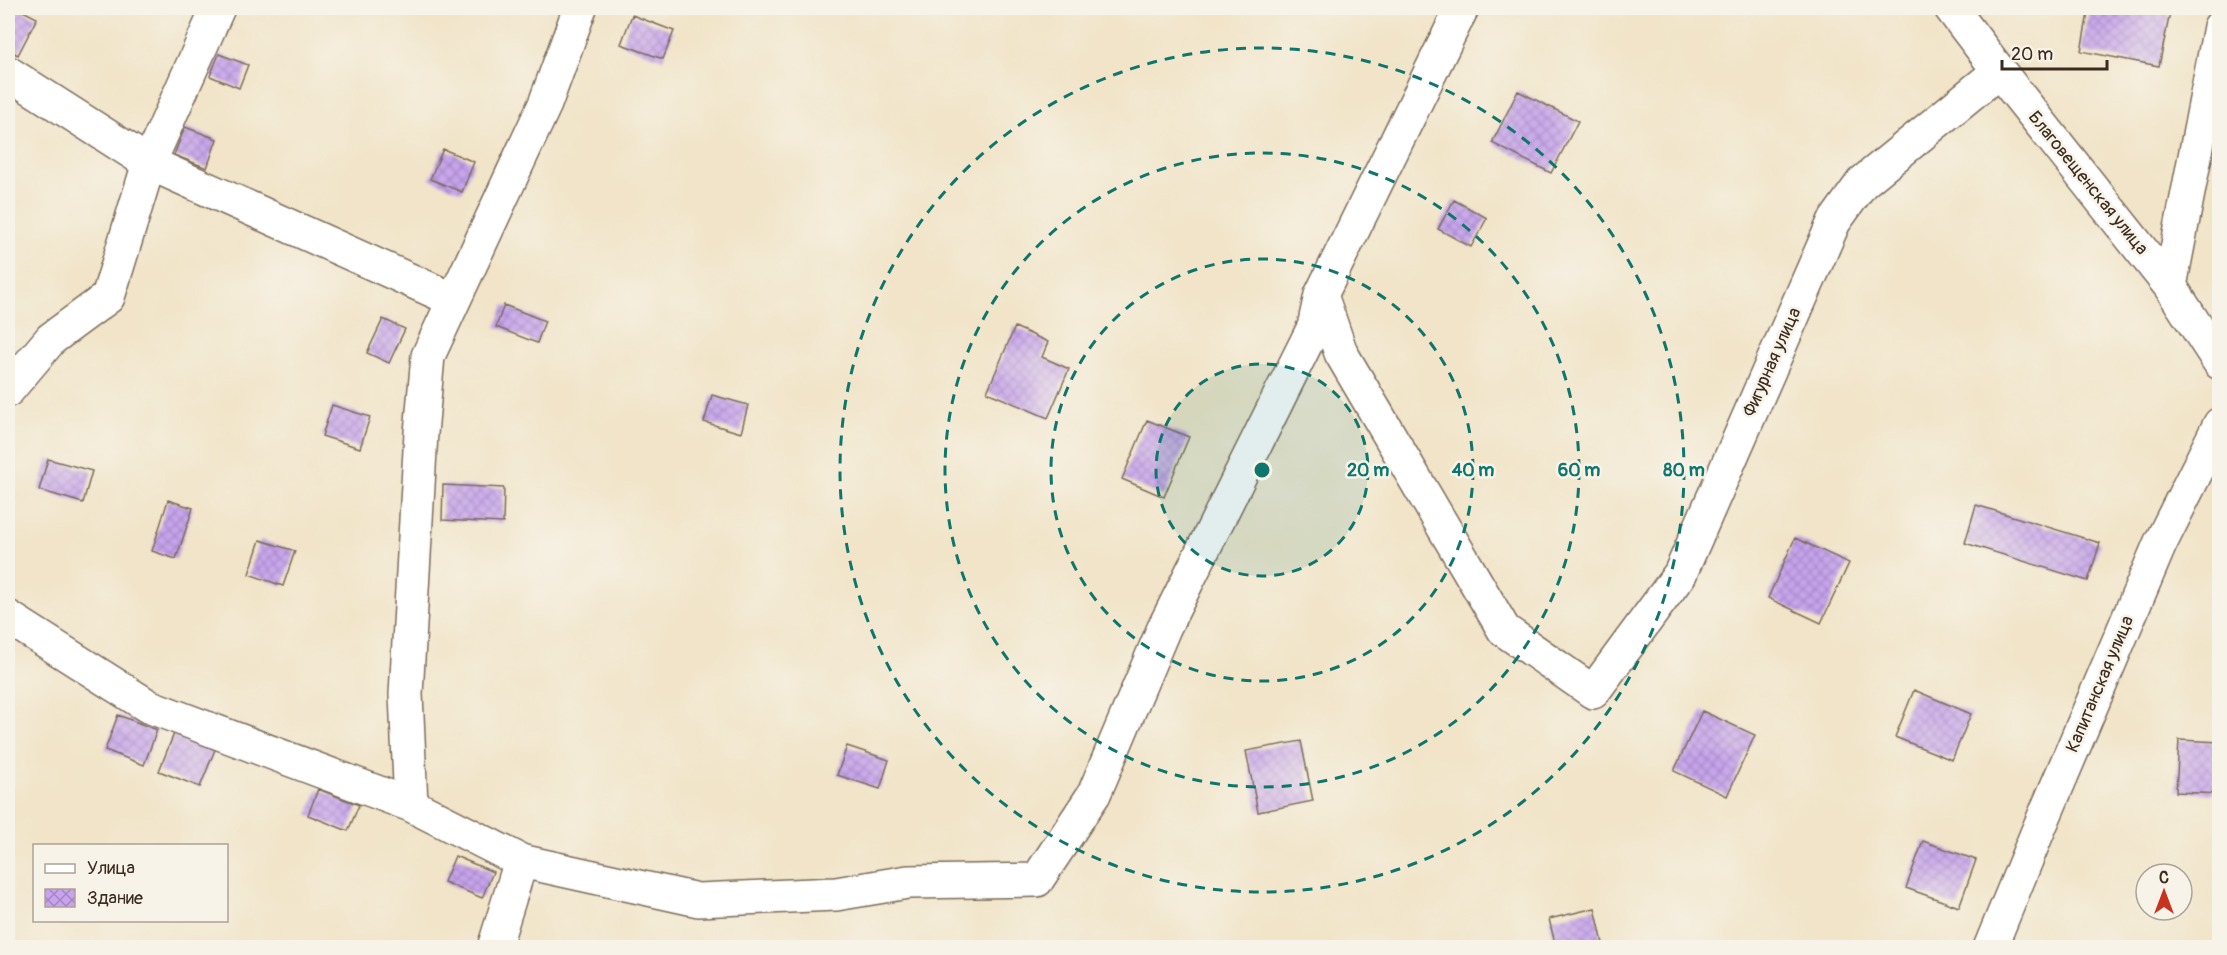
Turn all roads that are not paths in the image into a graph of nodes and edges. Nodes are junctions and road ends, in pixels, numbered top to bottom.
1 (218, 8) edge
2 (580, 8) edge
3 (1462, 8) edge
4 (1951, 8) edge
5 (2220, 27) edge
6 (1999, 71) junction
7 (8, 74) edge
8 (149, 163) junction
9 (2170, 286) junction
10 (1321, 295) junction
11 (454, 300) junction
12 (2220, 363) edge
13 (8, 390) edge
14 (2220, 424) edge
15 (8, 617) edge
16 (411, 806) junction
17 (521, 861) junction
18 (494, 948) edge
19 (1990, 948) edge

1 - 8 street
2 - 11 street
3 - 10 street
4 - 6 street, Благовещенская улица
5 - 9 street
6 - 9 street, Благовещенская улица
6 - 10 street, Фигурная улица
7 - 8 street
8 - 11 street
8 - 13 street
9 - 12 street, Благовещенская улица
10 - 17 street
11 - 16 street
14 - 19 street, Капитанская улица
15 - 16 street
16 - 17 street
17 - 18 street

